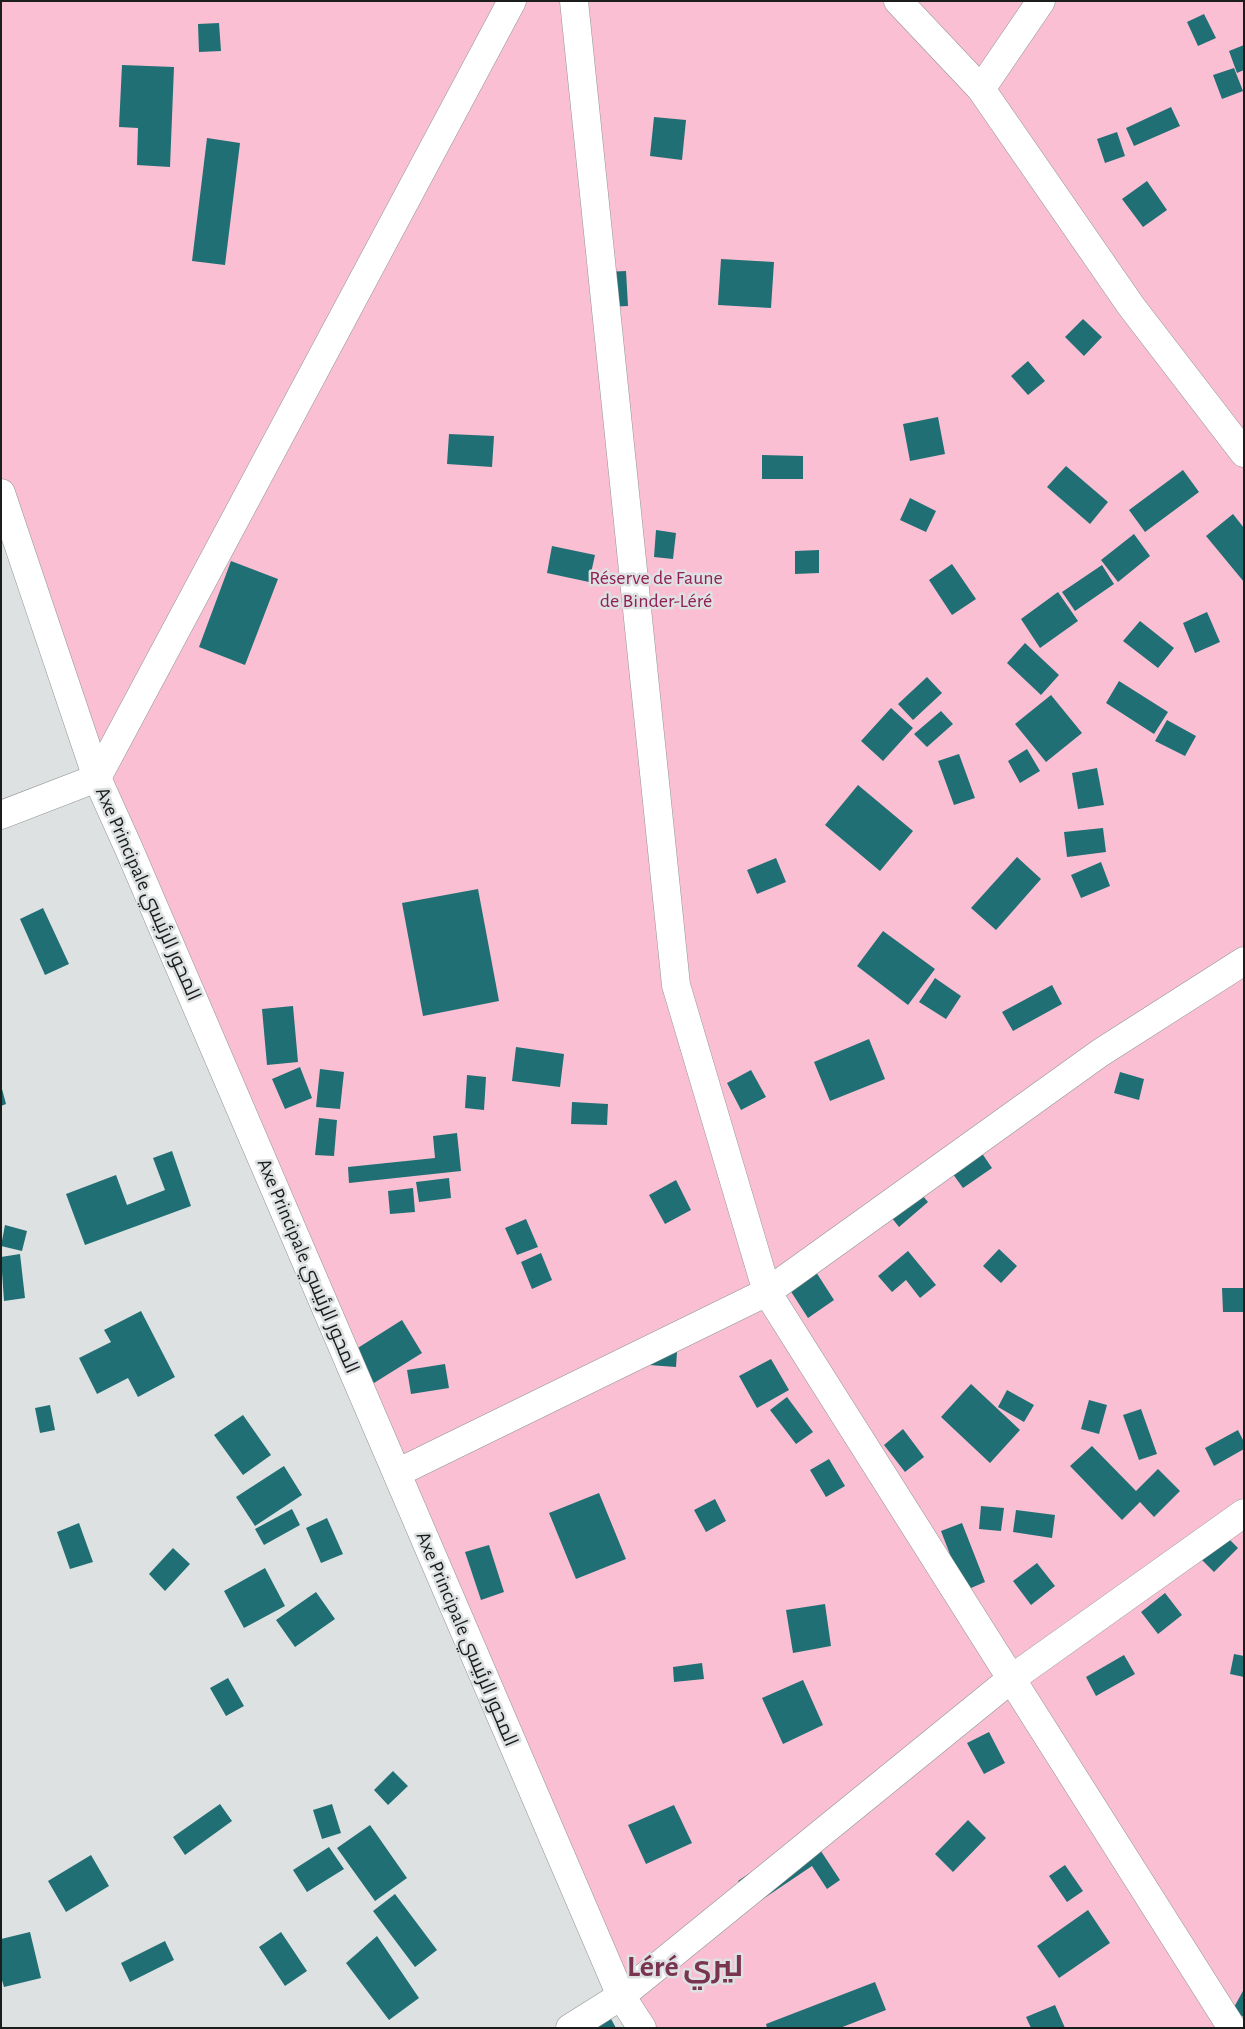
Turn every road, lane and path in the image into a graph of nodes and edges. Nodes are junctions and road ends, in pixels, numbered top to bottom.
1 (512, 1) edge
2 (574, 1) edge
3 (898, 1) edge
4 (1041, 1) edge
5 (981, 89) junction
6 (1244, 453) edge
7 (1, 493) edge
8 (97, 778) junction
9 (1, 815) edge
10 (1244, 961) edge
11 (767, 1292) junction
12 (396, 1473) junction
13 (1244, 1513) edge
14 (1011, 1679) junction
15 (620, 1996) junction
16 (570, 2028) edge
17 (642, 2028) edge
18 (1232, 2028) edge

1 - 8 street
2 - 11 street
3 - 5 street
4 - 5 street
5 - 6 street
7 - 8 street, Axe Principale المحور الرئيسي
8 - 9 street
8 - 12 street, Axe Principale المحور الرئيسي
10 - 11 street
11 - 12 street
11 - 14 street
12 - 15 street, Axe Principale المحور الرئيسي
13 - 14 street
14 - 15 street
14 - 18 street
15 - 16 street
15 - 17 street, Axe Principale المحور الرئيسي

